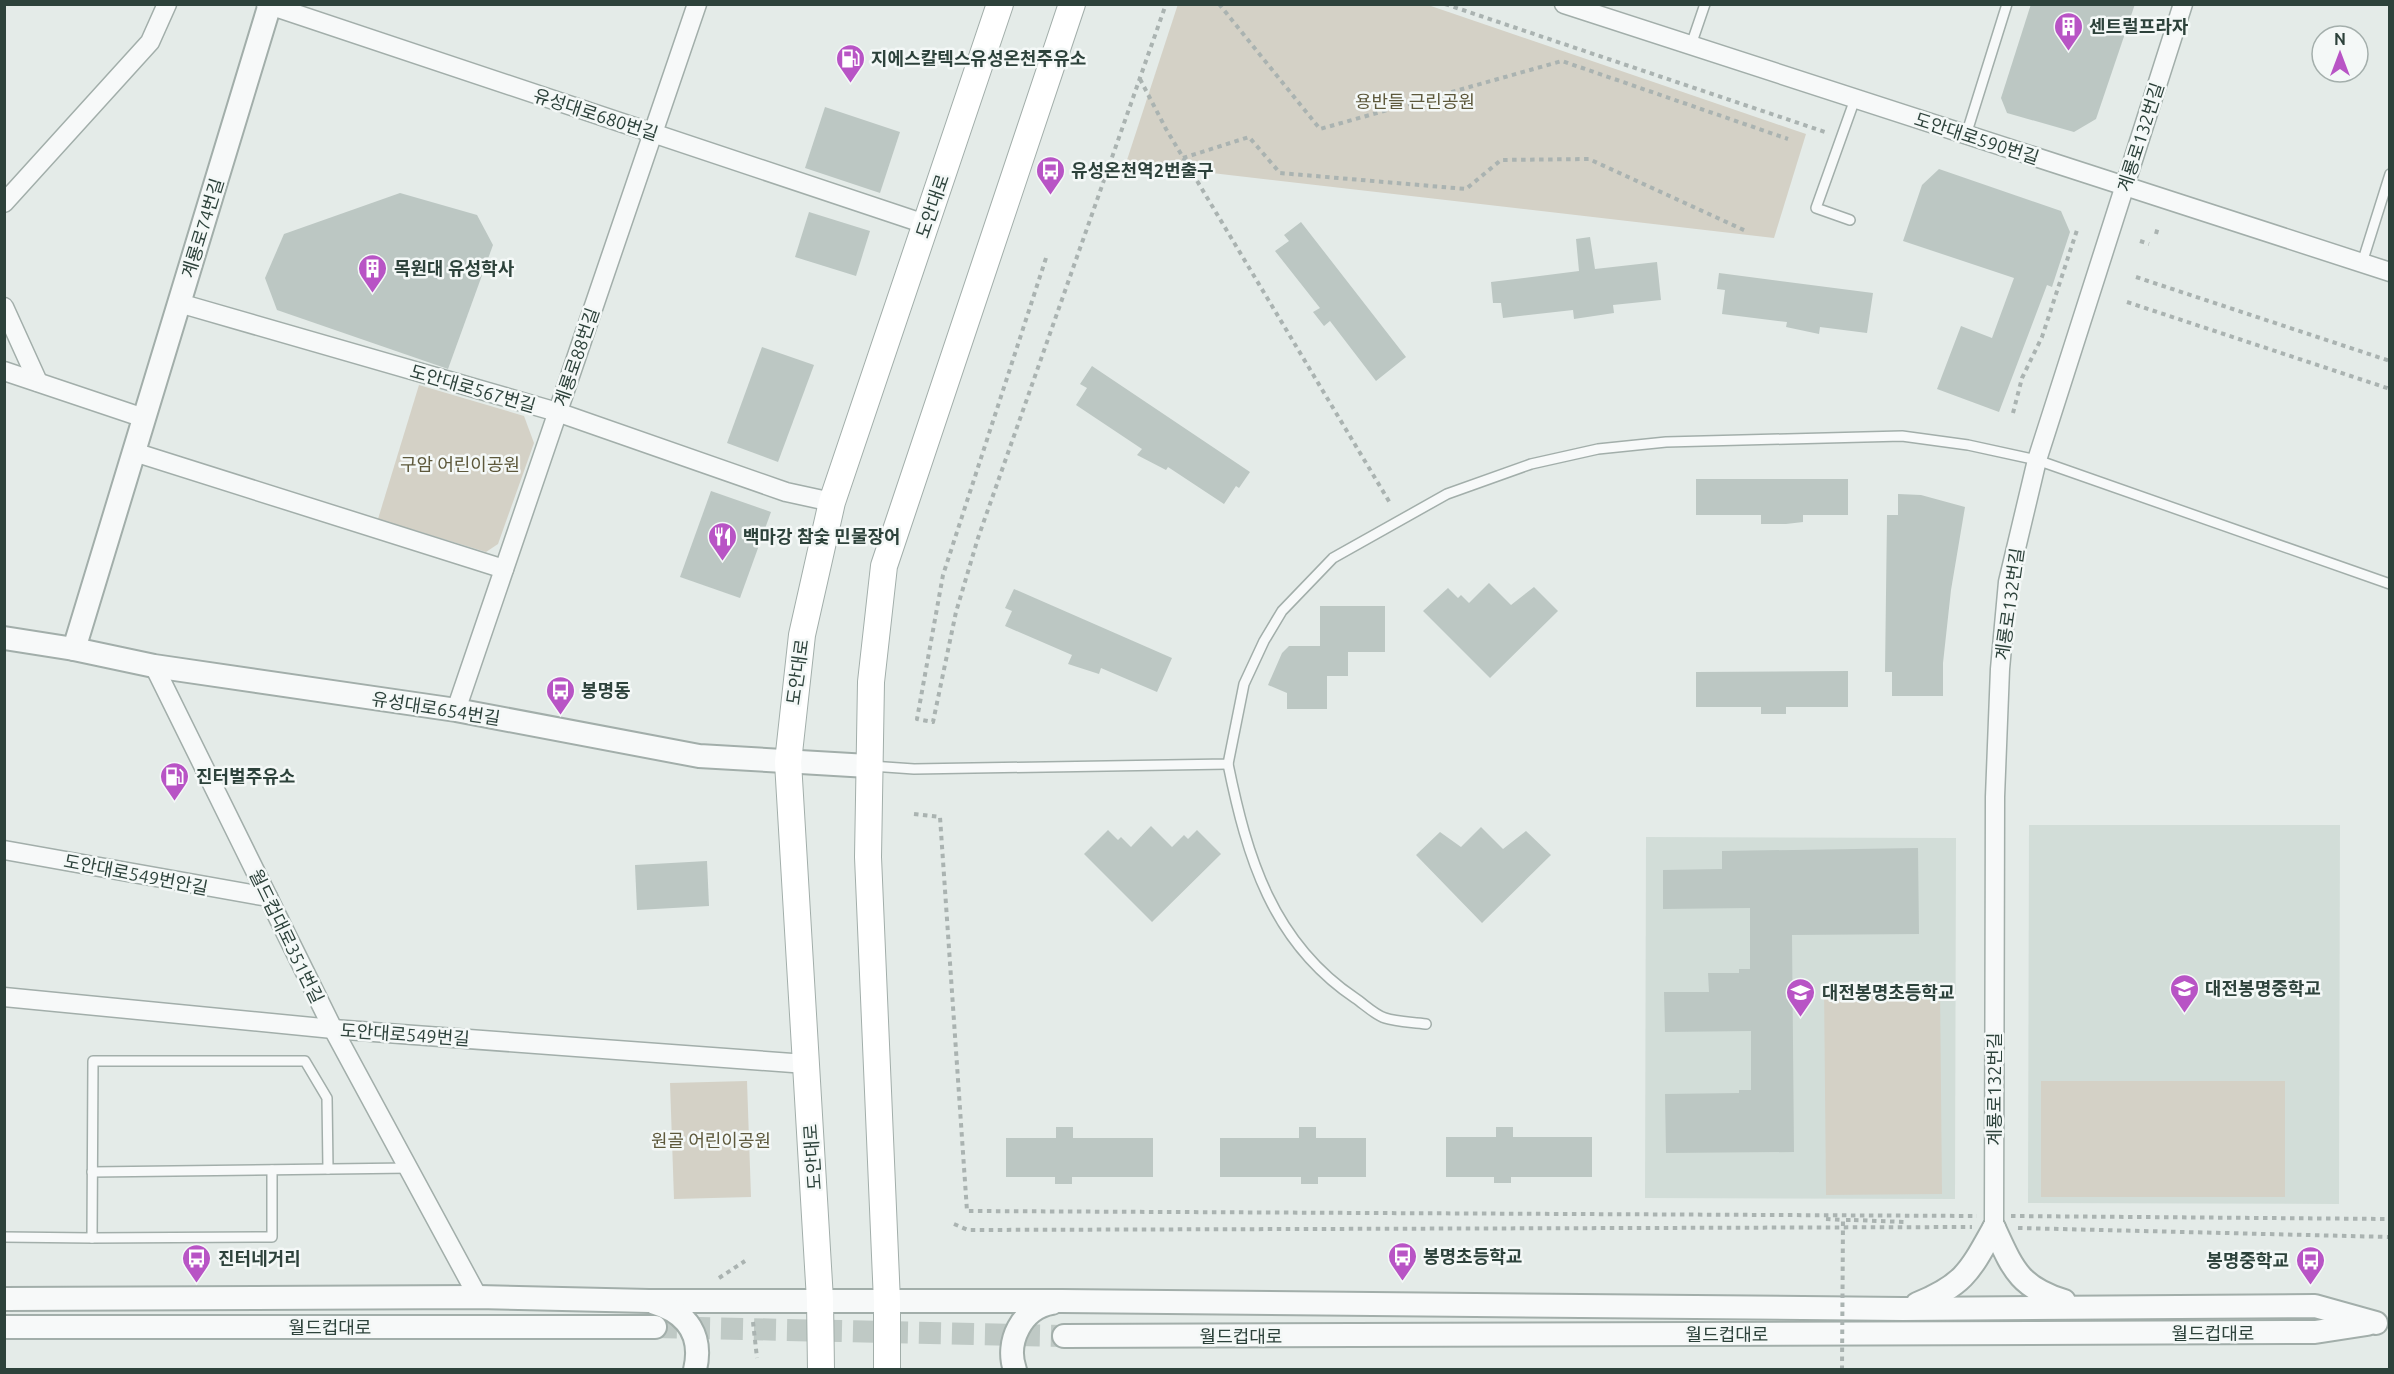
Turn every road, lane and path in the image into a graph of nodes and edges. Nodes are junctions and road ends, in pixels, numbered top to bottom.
1 (167, 4) edge
2 (697, 4) edge
3 (1000, 4) edge
4 (1072, 4) edge
5 (1166, 4) edge
6 (1219, 4) edge
7 (1445, 4) edge
8 (1564, 4) edge
9 (1705, 4) edge
10 (2007, 4) edge
11 (2183, 4) edge
12 (268, 5) edge
13 (1691, 45) junction
14 (1140, 78) junction
15 (1855, 99) junction
16 (653, 133) junction
17 (1830, 134) dead end
18 (1966, 135) junction
19 (1788, 139) dead end
20 (1183, 158) junction
21 (2390, 174) edge
22 (2124, 186) junction
23 (4, 203) edge
24 (1850, 220) dead end
25 (925, 224) junction
26 (2158, 227) dead end
27 (2077, 230) dead end
28 (1746, 231) dead end
29 (2156, 234) dead end
30 (2140, 241) dead end
31 (2149, 244) dead end
32 (1046, 258) dead end
33 (2362, 263) junction
34 (2390, 272) edge
35 (2136, 277) dead end
36 (2127, 302) dead end
37 (179, 303) junction
38 (4, 307) edge
39 (2390, 361) edge
40 (4, 371) edge
41 (38, 382) junction
42 (2390, 389) edge
43 (557, 412) junction
44 (2013, 413) dead end
45 (144, 418) junction
46 (134, 452) junction
47 (2037, 460) junction
48 (832, 502) junction
49 (1390, 503) dead end
50 (504, 569) junction
51 (2390, 584) edge
52 (4, 638) edge
53 (74, 649) junction
54 (154, 666) junction
55 (456, 710) junction
56 (788, 762) junction
57 (1228, 764) junction
58 (868, 766) junction
59 (914, 814) dead end
60 (4, 850) edge
61 (268, 897) junction
62 (4, 997) edge
63 (1426, 1024) dead end
64 (333, 1029) junction
65 (806, 1064) junction
66 (410, 1168) junction
67 (328, 1169) junction
68 (272, 1170) junction
69 (92, 1172) junction
70 (1826, 1219) dead end
71 (2390, 1219) edge
72 (1843, 1220) junction
73 (1905, 1221) dead end
74 (1994, 1222) junction
75 (954, 1224) dead end
76 (4, 1237) edge
77 (2390, 1237) edge
78 (92, 1238) junction
79 (478, 1297) junction
80 (4, 1299) edge
81 (820, 1300) junction
82 (649, 1301) junction
83 (1062, 1301) junction
84 (888, 1302) junction
85 (2082, 1306) junction
86 (1903, 1309) junction
87 (753, 1319) dead end
88 (2383, 1323) edge
89 (4, 1327) edge
90 (656, 1327) tunnel mouth
91 (1064, 1336) tunnel mouth
92 (757, 1358) dead end
93 (695, 1370) edge
94 (821, 1370) edge
95 (887, 1370) edge
96 (1015, 1370) edge
97 (1842, 1370) edge

1 - 23 street
2 - 16 street, 계룡로88번길
3 - 25 main road, 도안대로
4 - 58 main road
5 - 14 path
6 - 19 path
7 - 17 path
8 - 13 street, 도안대로590번길
9 - 13 lane
10 - 18 lane
11 - 22 street, 계룡로132번길
12 - 16 street, 유성대로680번길
12 - 37 street, 계룡로74번길
13 - 15 street, 도안대로590번길
14 - 20 path
14 - 32 path
15 - 18 street, 도안대로590번길
15 - 24 lane
16 - 25 street, 유성대로680번길
16 - 43 street, 계룡로88번길
18 - 22 street, 도안대로590번길
20 - 28 path
20 - 49 path
21 - 33 lane
22 - 33 street, 도안대로590번길
22 - 47 street, 계룡로132번길
25 - 48 main road, 도안대로
26 - 29 path
27 - 44 path
30 - 31 path
33 - 34 street, 도안대로590번길
35 - 39 path
36 - 42 path
37 - 43 street, 도안대로567번길
37 - 45 street, 계룡로74번길
38 - 41 street
40 - 41 street
41 - 45 street
43 - 48 street, 도안대로567번길
43 - 50 street, 계룡로88번길
45 - 46 street, 계룡로74번길
46 - 50 street
46 - 53 street, 계룡로74번길
47 - 51 lane
47 - 57 lane
47 - 74 street, 계룡로132번길
48 - 56 main road, 도안대로
50 - 55 street, 계룡로88번길
52 - 53 street, 유성대로654번길
53 - 54 street, 유성대로654번길
54 - 55 street, 유성대로654번길
54 - 61 street, 월드컵대로351번길
55 - 56 street, 유성대로654번길
56 - 58 street, 유성대로654번길
56 - 65 main road, 도안대로
57 - 58 lane
57 - 63 lane
58 - 84 main road
59 - 74 path
60 - 61 street, 도안대로549번안길
61 - 64 street, 월드컵대로351번길
62 - 64 street, 도안대로549번길
64 - 65 street, 도안대로549번길
64 - 66 street, 월드컵대로351번길
65 - 81 main road, 도안대로
66 - 67 lane
66 - 79 street, 월드컵대로351번길
67 - 68 lane
67 - 69 lane
68 - 69 lane
68 - 78 lane
69 - 78 lane
70 - 72 path
71 - 74 path
72 - 73 path, bridge
72 - 97 path, bridge
74 - 75 path
74 - 77 path
74 - 85 street
74 - 86 street
76 - 78 lane
79 - 80 street
79 - 82 street
81 - 82 street
81 - 84 street
81 - 94 main road, 도안대로
82 - 93 street
83 - 84 street
83 - 86 street
83 - 96 street
84 - 95 main road
85 - 86 street
85 - 88 street
87 - 92 path
88 - 91 street, 월드컵대로
89 - 90 street, 월드컵대로

